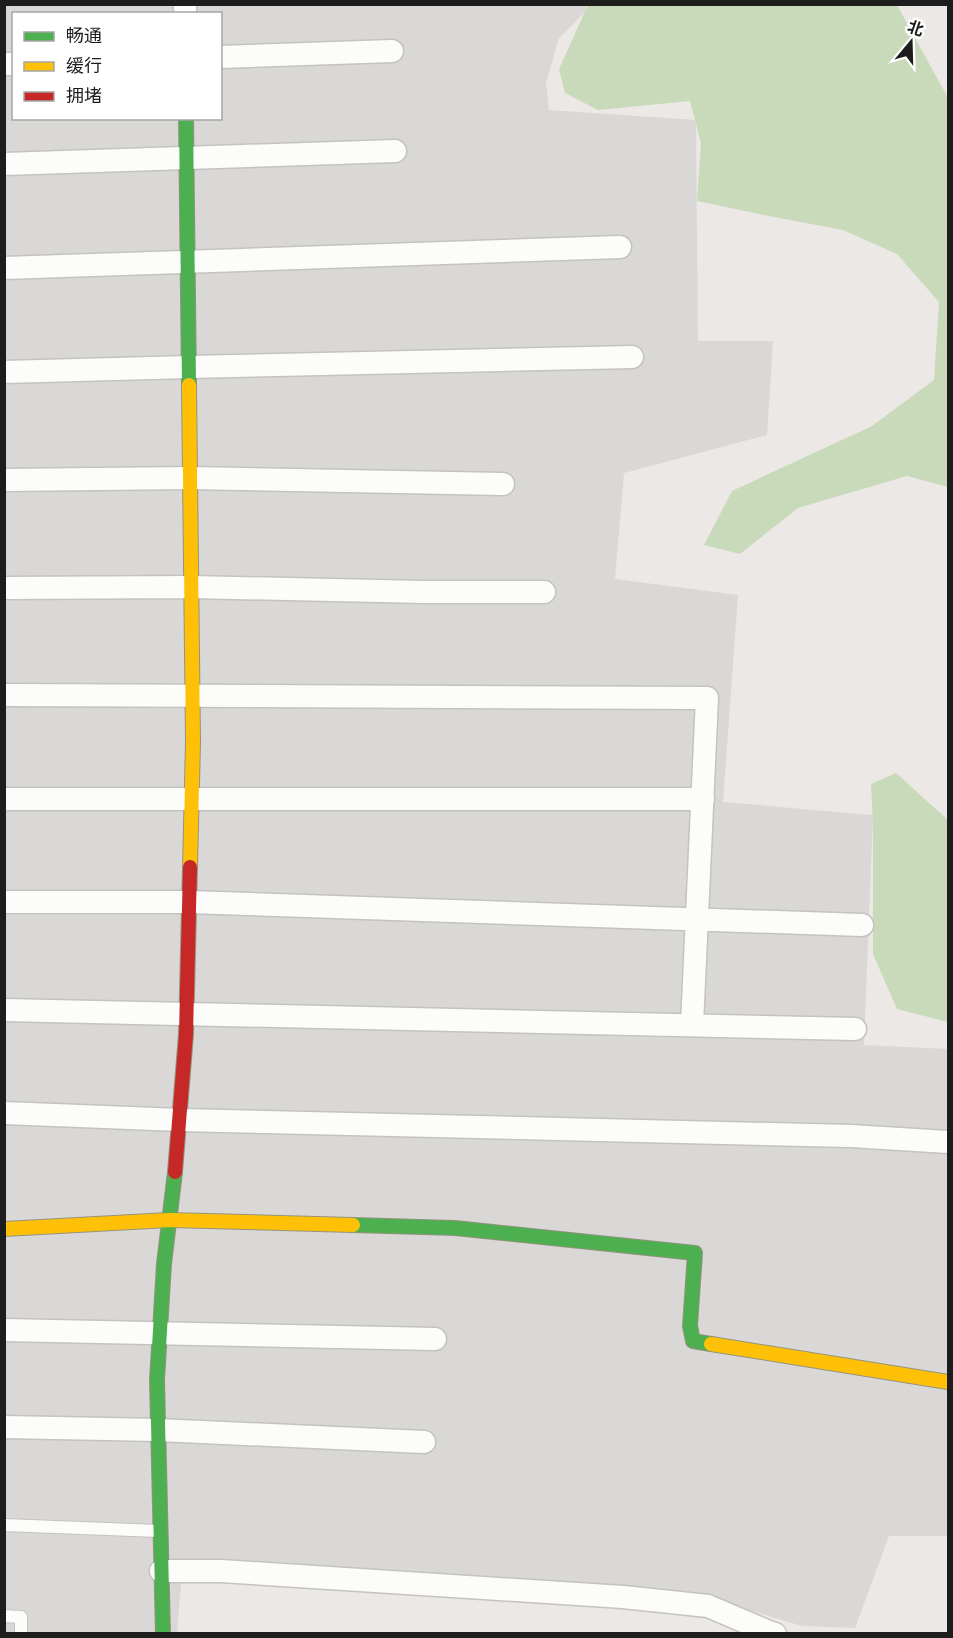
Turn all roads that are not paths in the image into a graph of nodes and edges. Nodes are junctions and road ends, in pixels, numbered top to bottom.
1 (392, 51) dead end
2 (222, 57) edge
3 (186, 120) edge
4 (395, 151) dead end
5 (187, 157) junction
6 (4, 164) edge
7 (620, 246) dead end
8 (188, 262) junction
9 (4, 268) edge
10 (632, 357) dead end
11 (189, 367) junction
12 (4, 372) edge
13 (190, 478) junction
14 (4, 480) edge
15 (503, 484) dead end
16 (191, 587) junction
17 (4, 588) edge
18 (544, 592) dead end
19 (4, 695) edge
20 (192, 695) junction
21 (4, 799) edge
22 (191, 799) junction
23 (703, 800) junction
24 (4, 902) edge
25 (189, 902) junction
26 (698, 920) junction
27 (862, 925) dead end
28 (4, 1010) edge
29 (186, 1013) junction
30 (692, 1025) junction
31 (855, 1029) dead end
32 (4, 1113) edge
33 (180, 1120) junction
34 (948, 1142) edge
35 (169, 1220) junction
36 (4, 1229) edge
37 (4, 1330) edge
38 (160, 1334) junction
39 (435, 1339) dead end
40 (948, 1382) edge
41 (4, 1427) edge
42 (158, 1430) junction
43 (424, 1442) dead end
44 (4, 1525) edge
45 (160, 1531) junction
46 (161, 1571) junction
47 (4, 1616) edge
48 (21, 1634) edge
49 (163, 1634) edge
50 (776, 1634) edge

1 - 2 street
3 - 5 street
4 - 5 street
5 - 6 street
5 - 8 street
7 - 8 street
8 - 9 street
8 - 11 street
10 - 11 street
11 - 12 street
11 - 13 street
13 - 14 street
13 - 15 street
13 - 16 street
16 - 17 street
16 - 18 street
16 - 20 street
19 - 20 street
20 - 22 street
20 - 23 street
21 - 22 street
22 - 23 street
22 - 25 street
23 - 26 street
24 - 25 street
25 - 26 street
25 - 29 street
26 - 27 street
26 - 30 street
28 - 29 street
29 - 30 street
29 - 33 street
30 - 31 street
32 - 33 street
33 - 34 street
33 - 35 street
35 - 36 street
35 - 38 street
35 - 40 street
37 - 38 street
38 - 39 street
38 - 42 street
41 - 42 street
42 - 43 street
42 - 45 street
44 - 45 lane
45 - 46 street
46 - 49 street
46 - 50 street
47 - 48 lane

